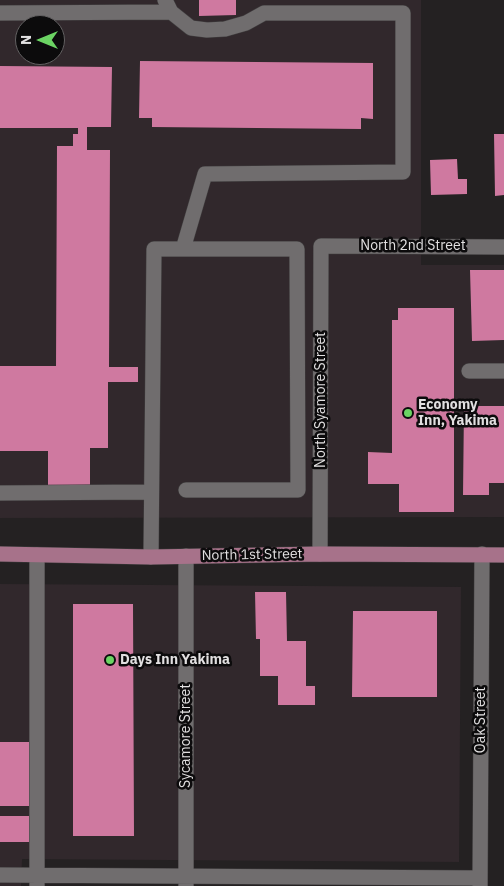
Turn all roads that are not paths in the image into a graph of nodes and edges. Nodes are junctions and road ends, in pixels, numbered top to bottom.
1 (168, 6) edge
2 (403, 7) edge
3 (0, 13) edge
4 (321, 246) joint
5 (504, 247) edge
6 (184, 249) junction
7 (469, 371) dead end
8 (504, 371) edge
9 (186, 490) dead end
10 (151, 492) junction
11 (0, 493) edge
12 (0, 554) edge
13 (320, 554) junction
14 (482, 554) junction
15 (504, 554) edge
16 (37, 555) junction
17 (151, 556) junction
18 (186, 556) junction
19 (0, 875) edge
20 (37, 881) edge
21 (186, 881) edge
22 (337, 882) edge
23 (480, 882) edge

1 - 2 street
1 - 3 street
2 - 6 street
4 - 5 street, North 2nd Street
4 - 13 street, North Syamore Street
6 - 9 street
6 - 10 street
7 - 8 street
10 - 11 street
10 - 17 street
12 - 16 main road, North 1st Street
13 - 14 main road, North 1st Street
13 - 18 main road, North 1st Street
14 - 15 main road, North 1st Street
14 - 23 street, Oak Street
16 - 17 main road, North 1st Street
16 - 20 street
17 - 18 main road, North 1st Street
18 - 21 street, Sycamore Street
19 - 20 street
20 - 21 street
21 - 22 street
22 - 23 street

